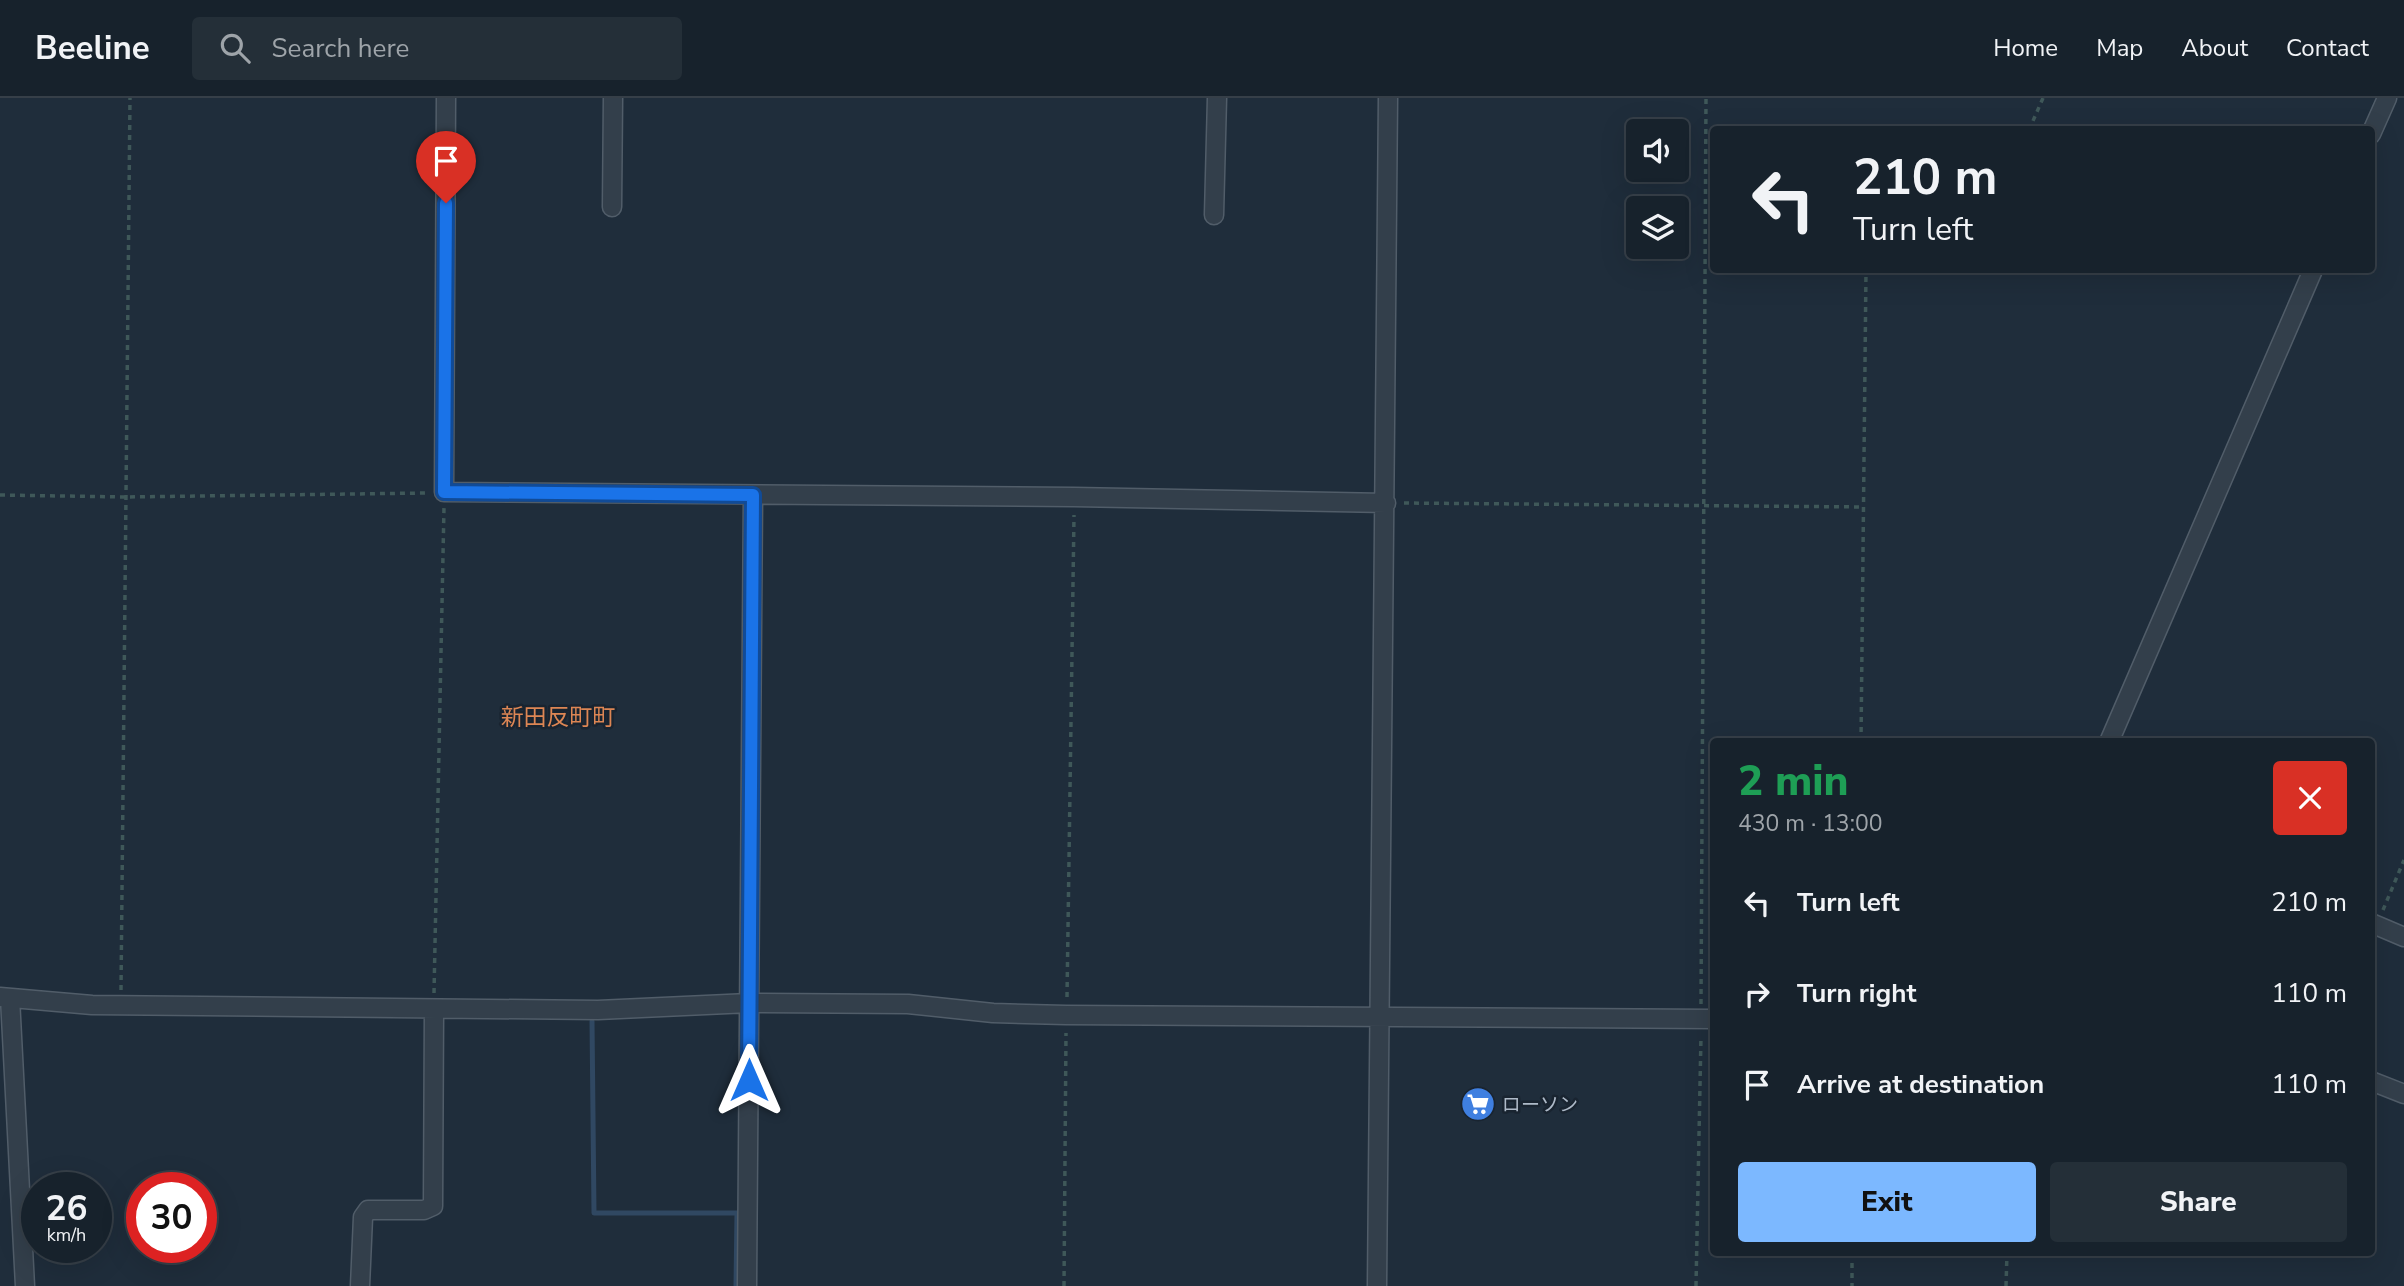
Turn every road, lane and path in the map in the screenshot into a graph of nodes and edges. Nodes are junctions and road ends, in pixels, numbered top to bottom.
1 (130, 98) edge
2 (446, 98) edge
3 (612, 98) edge
4 (1217, 98) edge
5 (1388, 98) edge
6 (1706, 98) edge
7 (2043, 98) edge
8 (2387, 98) edge
9 (2031, 126) edge
10 (2375, 126) edge
11 (612, 207) dead end
12 (1214, 215) dead end
13 (1866, 273) edge
14 (2312, 273) edge
15 (444, 492) junction
16 (0, 495) edge
17 (753, 495) junction
18 (125, 497) junction
19 (1074, 497) junction
20 (1385, 503) junction
21 (1704, 505) junction
22 (1864, 507) junction
23 (1861, 738) edge
24 (2111, 738) edge
25 (2404, 860) edge
26 (2375, 922) edge
27 (2375, 924) edge
28 (2404, 937) edge
29 (5, 998) edge
30 (755, 1003) junction
31 (121, 1006) junction
32 (434, 1009) junction
33 (1066, 1015) junction
34 (1381, 1018) junction
35 (1707, 1019) edge
36 (2375, 1083) edge
37 (2404, 1094) edge
38 (1852, 1256) edge
39 (2007, 1256) edge
40 (25, 1286) edge
41 (359, 1286) edge
42 (747, 1286) edge
43 (1064, 1286) edge
44 (1377, 1286) edge
45 (1696, 1286) edge
46 (1852, 1286) edge
47 (2006, 1286) edge

1 - 18 path
2 - 15 street
3 - 11 street
4 - 12 street
5 - 20 street
6 - 21 path
7 - 9 path
8 - 10 street
13 - 22 path
14 - 24 street
15 - 17 street
15 - 18 path
15 - 32 path
16 - 18 path
17 - 19 street
17 - 30 street
18 - 31 path
19 - 20 street
19 - 33 path
20 - 21 path
20 - 34 street
21 - 22 path
21 - 35 path
22 - 23 path
25 - 26 path
27 - 28 street
29 - 31 street
29 - 40 street
30 - 32 street
30 - 33 street
30 - 42 street
31 - 32 street
32 - 41 street
33 - 34 street
33 - 43 path
34 - 35 street
34 - 44 street
35 - 45 path
36 - 37 street
38 - 46 path
39 - 47 path

